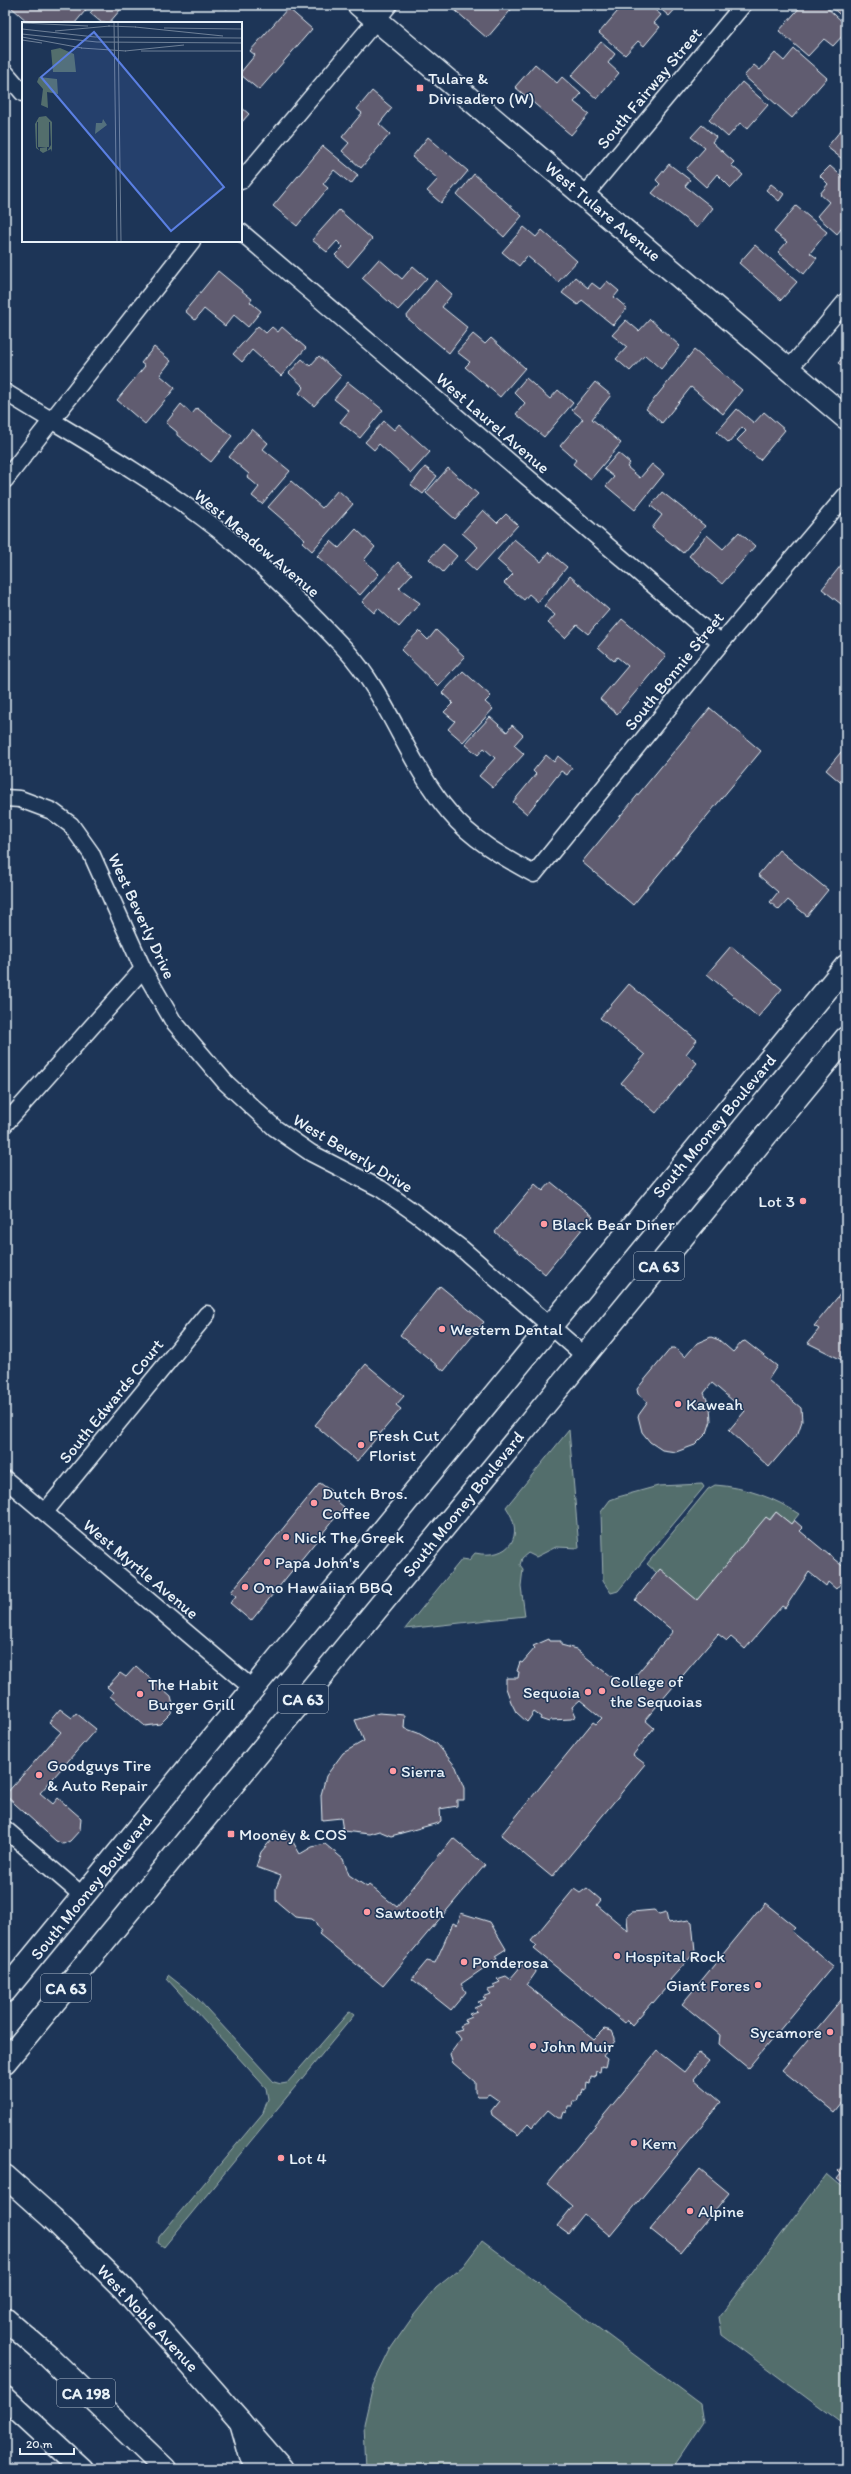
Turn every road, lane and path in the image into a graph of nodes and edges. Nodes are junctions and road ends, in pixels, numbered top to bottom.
1 (360, 5) edge
2 (743, 5) edge
3 (383, 12) edge
4 (5, 72) edge
5 (22, 92) edge
6 (242, 180) edge
7 (585, 195) junction
8 (242, 233) edge
9 (191, 242) edge
10 (846, 301) edge
11 (789, 369) junction
12 (5, 392) edge
13 (846, 418) edge
14 (50, 420) junction
15 (5, 465) edge
16 (5, 480) edge
17 (846, 495) edge
18 (721, 643) junction
19 (5, 798) edge
20 (534, 874) joint
21 (846, 966) edge
22 (143, 969) junction
23 (846, 1038) edge
24 (5, 1124) edge
25 (208, 1314) dead end
26 (550, 1326) junction
27 (585, 1356) junction
28 (5, 1479) edge
29 (44, 1512) junction
30 (252, 1688) junction
31 (5, 1829) edge
32 (83, 1896) junction
33 (5, 1992) edge
34 (5, 2062) edge
35 (5, 2176) edge
36 (5, 2319) edge
37 (5, 2398) edge
38 (241, 2422) junction
39 (82, 2469) edge
40 (165, 2469) edge
41 (260, 2469) edge
42 (282, 2469) edge

1 - 3 main road, West Tulare Avenue
2 - 7 street, South Fairway Street
3 - 6 street
3 - 7 main road, West Tulare Avenue
4 - 5 street
7 - 11 main road, West Tulare Avenue
8 - 18 street, West Laurel Avenue
9 - 14 street
10 - 11 street
11 - 13 main road, West Tulare Avenue
12 - 14 street, West Meadow Avenue
14 - 15 street
14 - 16 street
14 - 20 street, West Meadow Avenue
17 - 18 street, South Bonnie Street
18 - 20 street, South Bonnie Street
19 - 22 street, West Beverly Drive
21 - 26 main road, South Mooney Boulevard / CA 63
22 - 24 street
22 - 26 street, West Beverly Drive
23 - 27 main road, South Mooney Boulevard / CA 63
25 - 29 street, South Edwards Court
26 - 27 street, West Beverly Drive
26 - 30 main road, South Mooney Boulevard / CA 63
27 - 34 main road, South Mooney Boulevard / CA 63
28 - 29 street, West Myrtle Avenue
29 - 30 street, West Myrtle Avenue
30 - 32 main road, South Mooney Boulevard / CA 63
31 - 32 street
32 - 33 main road, South Mooney Boulevard / CA 63
35 - 38 main road, West Noble Avenue
36 - 40 main road, CA 198
37 - 39 main road
38 - 41 main road
38 - 42 main road, West Noble Avenue

